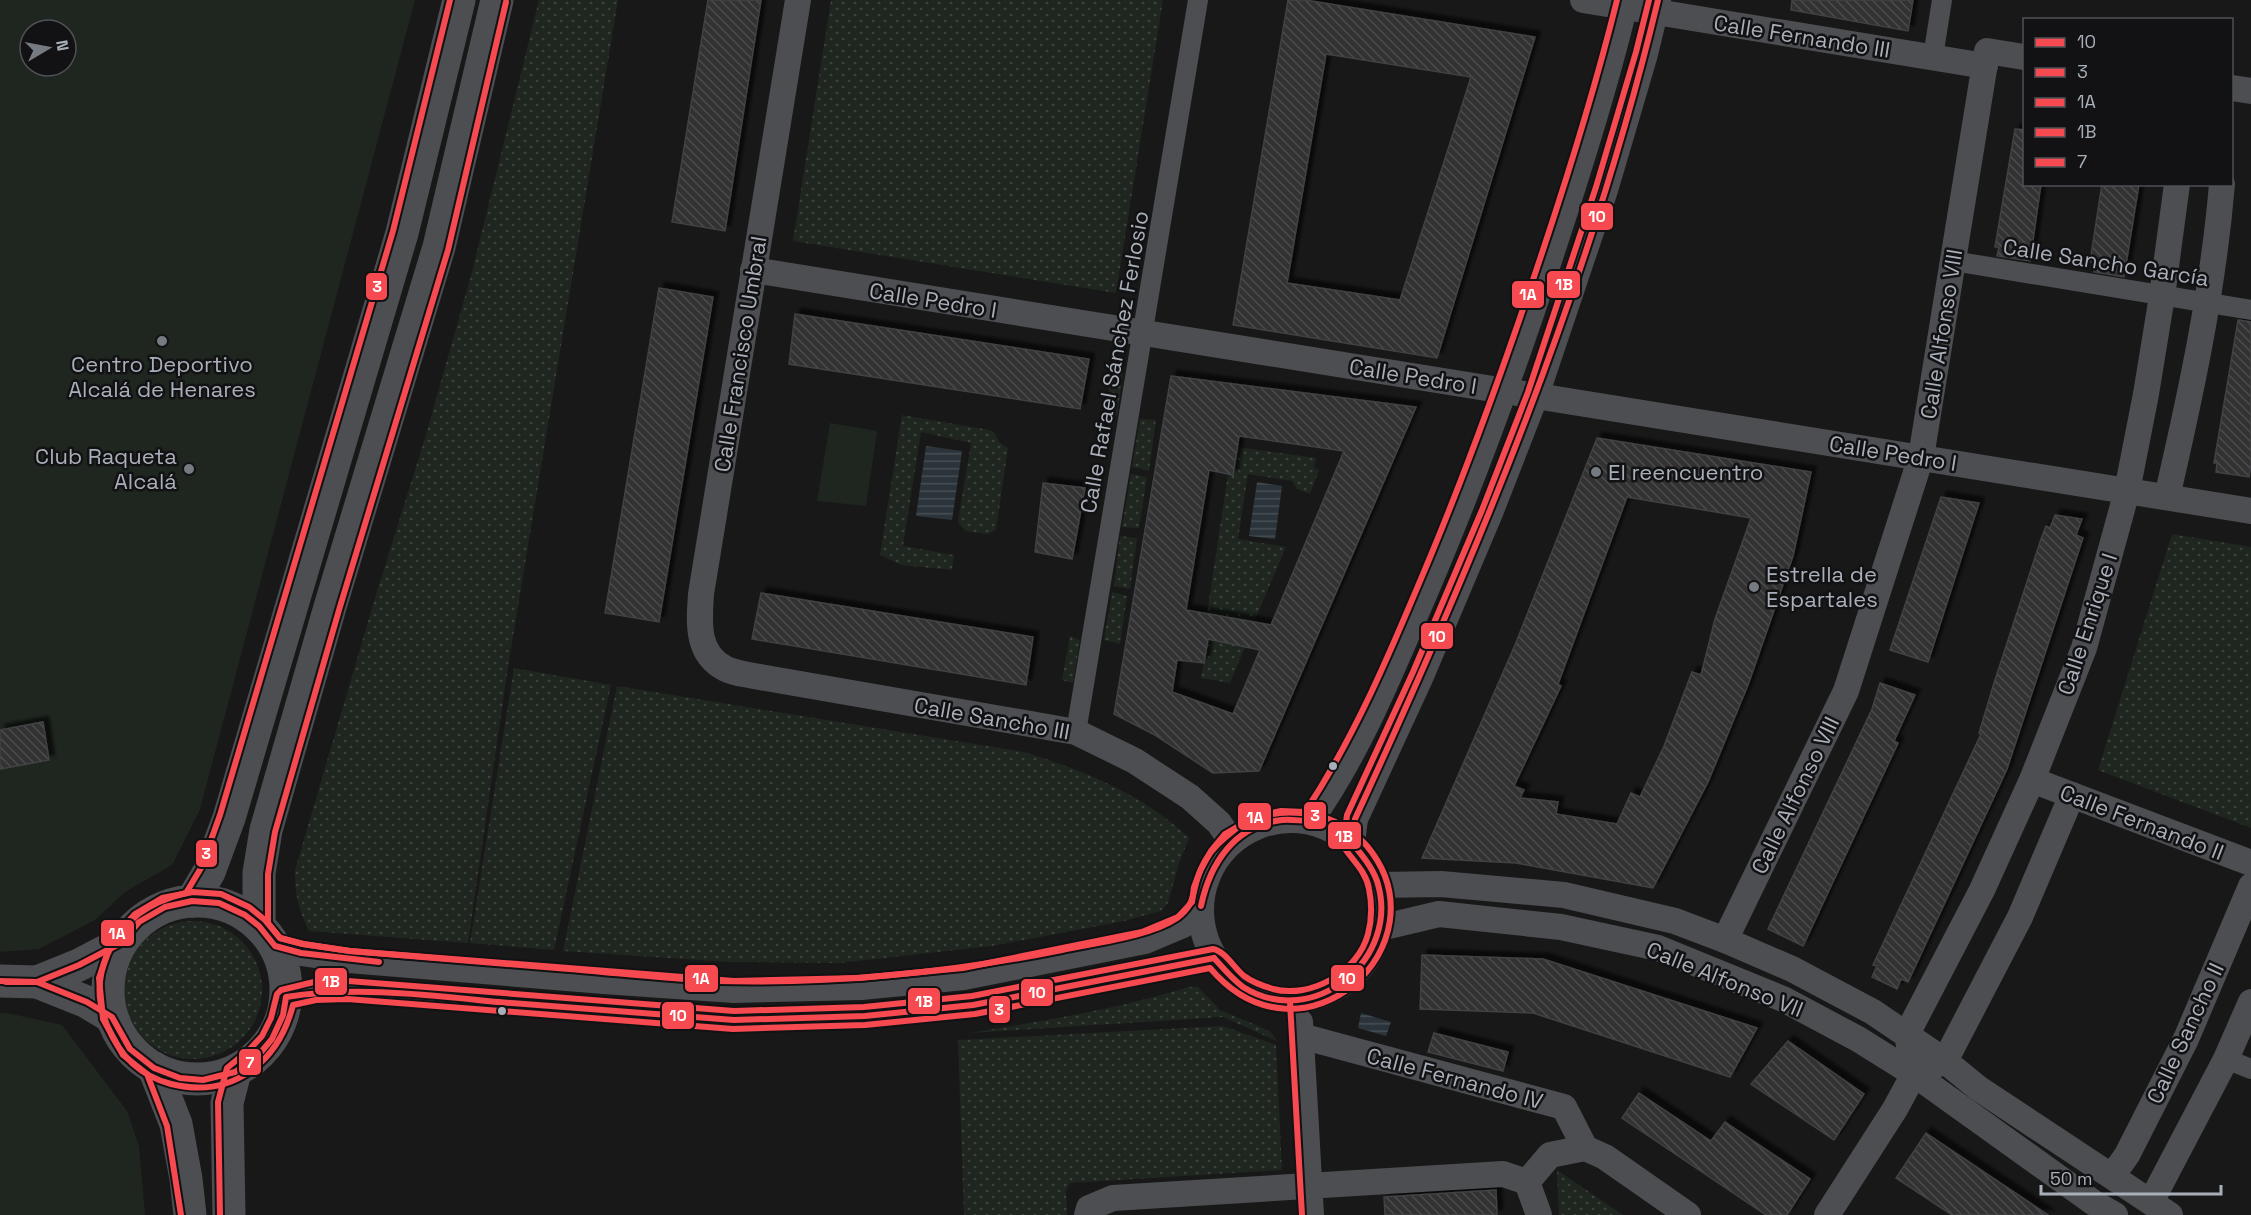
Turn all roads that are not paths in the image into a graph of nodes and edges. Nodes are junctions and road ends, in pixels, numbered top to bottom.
1 (459, 0) edge
2 (497, 0) edge
3 (798, 0) edge
4 (1198, 0) edge
5 (1583, 0) edge
6 (1942, 0) edge
7 (1626, 3) edge
8 (1657, 6) edge
9 (1933, 57) junction
10 (2023, 57) edge
11 (1986, 59) junction
12 (2233, 88) edge
13 (2251, 91) edge
14 (2177, 186) edge
15 (2222, 186) edge
16 (1953, 261) junction
17 (753, 270) junction
18 (2162, 296) junction
19 (2208, 304) junction
20 (2251, 310) edge
21 (1144, 334) junction
22 (1506, 390) junction
23 (1536, 395) junction
24 (1921, 458) junction
25 (2127, 491) junction
26 (2166, 497) junction
27 (2251, 511) edge
28 (754, 676) joint
29 (1076, 732) junction
30 (2032, 780) junction
31 (2072, 795) junction
32 (1310, 821) junction
33 (1232, 842) junction
34 (1352, 843) junction
35 (2251, 863) edge
36 (1378, 885) junction
37 (2251, 886) edge
38 (192, 901) junction
39 (1201, 906) junction
40 (1380, 928) junction
41 (267, 936) junction
42 (1725, 940) junction
43 (121, 942) junction
44 (1214, 958) junction
45 (0, 981) edge
46 (37, 982) junction
47 (286, 997) junction
48 (1299, 1001) junction
49 (2251, 1002) edge
50 (112, 1017) junction
51 (1907, 1034) junction
52 (1301, 1036) junction
53 (2226, 1059) junction
54 (1946, 1061) junction
55 (154, 1068) junction
56 (2251, 1069) edge
57 (235, 1072) junction
58 (1914, 1074) junction
59 (1585, 1148) junction
60 (2112, 1176) junction
61 (1527, 1182) junction
62 (1310, 1186) junction
63 (2161, 1209) edge
64 (190, 1215) edge
65 (229, 1215) edge
66 (1087, 1215) edge
67 (1311, 1215) edge
68 (1539, 1215) edge
69 (1688, 1215) edge
70 (1827, 1215) edge
71 (2115, 1215) edge

1 - 38 street
2 - 41 street
3 - 17 street, Calle Francisco Umbral
4 - 21 street, Calle Rafael Sánchez Ferlosio
5 - 7 street, Calle Fernando III
6 - 9 street
7 - 8 street, Calle Fernando III
7 - 22 street
8 - 9 street, Calle Fernando III
8 - 23 street
9 - 11 street, Calle Fernando III
10 - 11 street, Calle Fernando III
11 - 16 street, Calle Alfonso VIII
12 - 13 street
14 - 18 street, Calle Enrique I
15 - 19 street
16 - 18 street, Calle Sancho García
16 - 24 street, Calle Alfonso VIII
17 - 21 street, Calle Pedro I
17 - 28 street, Calle Francisco Umbral
18 - 19 street, Calle Sancho García
18 - 25 street, Calle Enrique I
19 - 20 street, Calle Sancho García
19 - 26 street
21 - 22 street, Calle Pedro I
21 - 29 street, Calle Rafael Sánchez Ferlosio
22 - 23 street, Calle Pedro I
22 - 32 street
23 - 24 street, Calle Pedro I
23 - 34 street
24 - 25 street, Calle Pedro I
24 - 42 street, Calle Alfonso VIII
25 - 26 street, Calle Pedro I
25 - 30 street, Calle Enrique I
26 - 27 street, Calle Pedro I
28 - 29 street, Calle Sancho III
29 - 33 street, Calle Sancho III
30 - 31 street, Calle Fernando II
30 - 51 street, Calle Enrique I
31 - 35 street, Calle Fernando II
31 - 54 street
32 - 33 street
32 - 34 street
33 - 39 street
34 - 36 street
36 - 40 street
36 - 42 street, Calle Alfonso VII
37 - 60 street, Calle Sancho II
38 - 41 street
38 - 43 street
39 - 41 street
39 - 44 street
40 - 48 street
40 - 58 street, Calle Alfonso VII
41 - 47 street
42 - 51 street, Calle Alfonso VII
43 - 46 street
43 - 50 street
44 - 47 street
44 - 48 street
45 - 46 street
46 - 50 street
47 - 57 street
48 - 52 street
49 - 53 street, Calle Sancho II
50 - 55 street
51 - 54 street, Calle Alfonso VII
51 - 58 street
52 - 59 street, Calle Fernando IV
52 - 62 street
53 - 56 street
53 - 63 street, Calle Sancho II
54 - 58 street
54 - 60 street, Calle Alfonso VII
55 - 57 street
55 - 64 street
57 - 65 street
58 - 70 street
58 - 71 street, Calle Alfonso VII
59 - 61 street
59 - 69 street
60 - 63 street, Calle Alfonso VII
61 - 62 street
61 - 68 street
62 - 66 street
62 - 67 street

